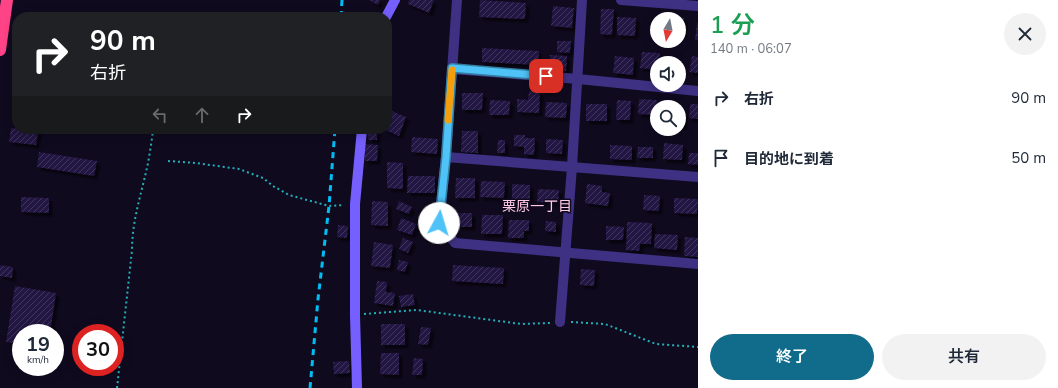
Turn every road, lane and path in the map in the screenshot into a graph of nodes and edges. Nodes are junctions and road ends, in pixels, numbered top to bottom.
1 (7, 0) edge
2 (395, 0) edge
3 (457, 0) edge
4 (582, 0) edge
5 (621, 0) edge
6 (698, 6) edge
7 (389, 12) edge
8 (0, 50) edge
9 (452, 68) junction
10 (578, 79) junction
11 (698, 91) edge
12 (152, 134) edge
13 (362, 134) edge
14 (446, 157) junction
15 (168, 161) dead end
16 (572, 167) junction
17 (698, 177) edge
18 (356, 204) junction
19 (565, 252) junction
20 (698, 264) edge
21 (354, 315) junction
22 (560, 322) junction
23 (698, 347) edge
24 (117, 388) edge
25 (357, 388) edge

1 - 8 highway
2 - 7 street
3 - 9 street
4 - 10 street
5 - 6 street
9 - 10 street
9 - 14 street
10 - 11 street
10 - 16 street
12 - 24 path
13 - 18 street
14 - 16 street
14 - 19 street
15 - 18 path
16 - 17 street
16 - 19 street
18 - 21 street
19 - 20 street
19 - 22 street
21 - 22 path
21 - 25 street
22 - 23 path

